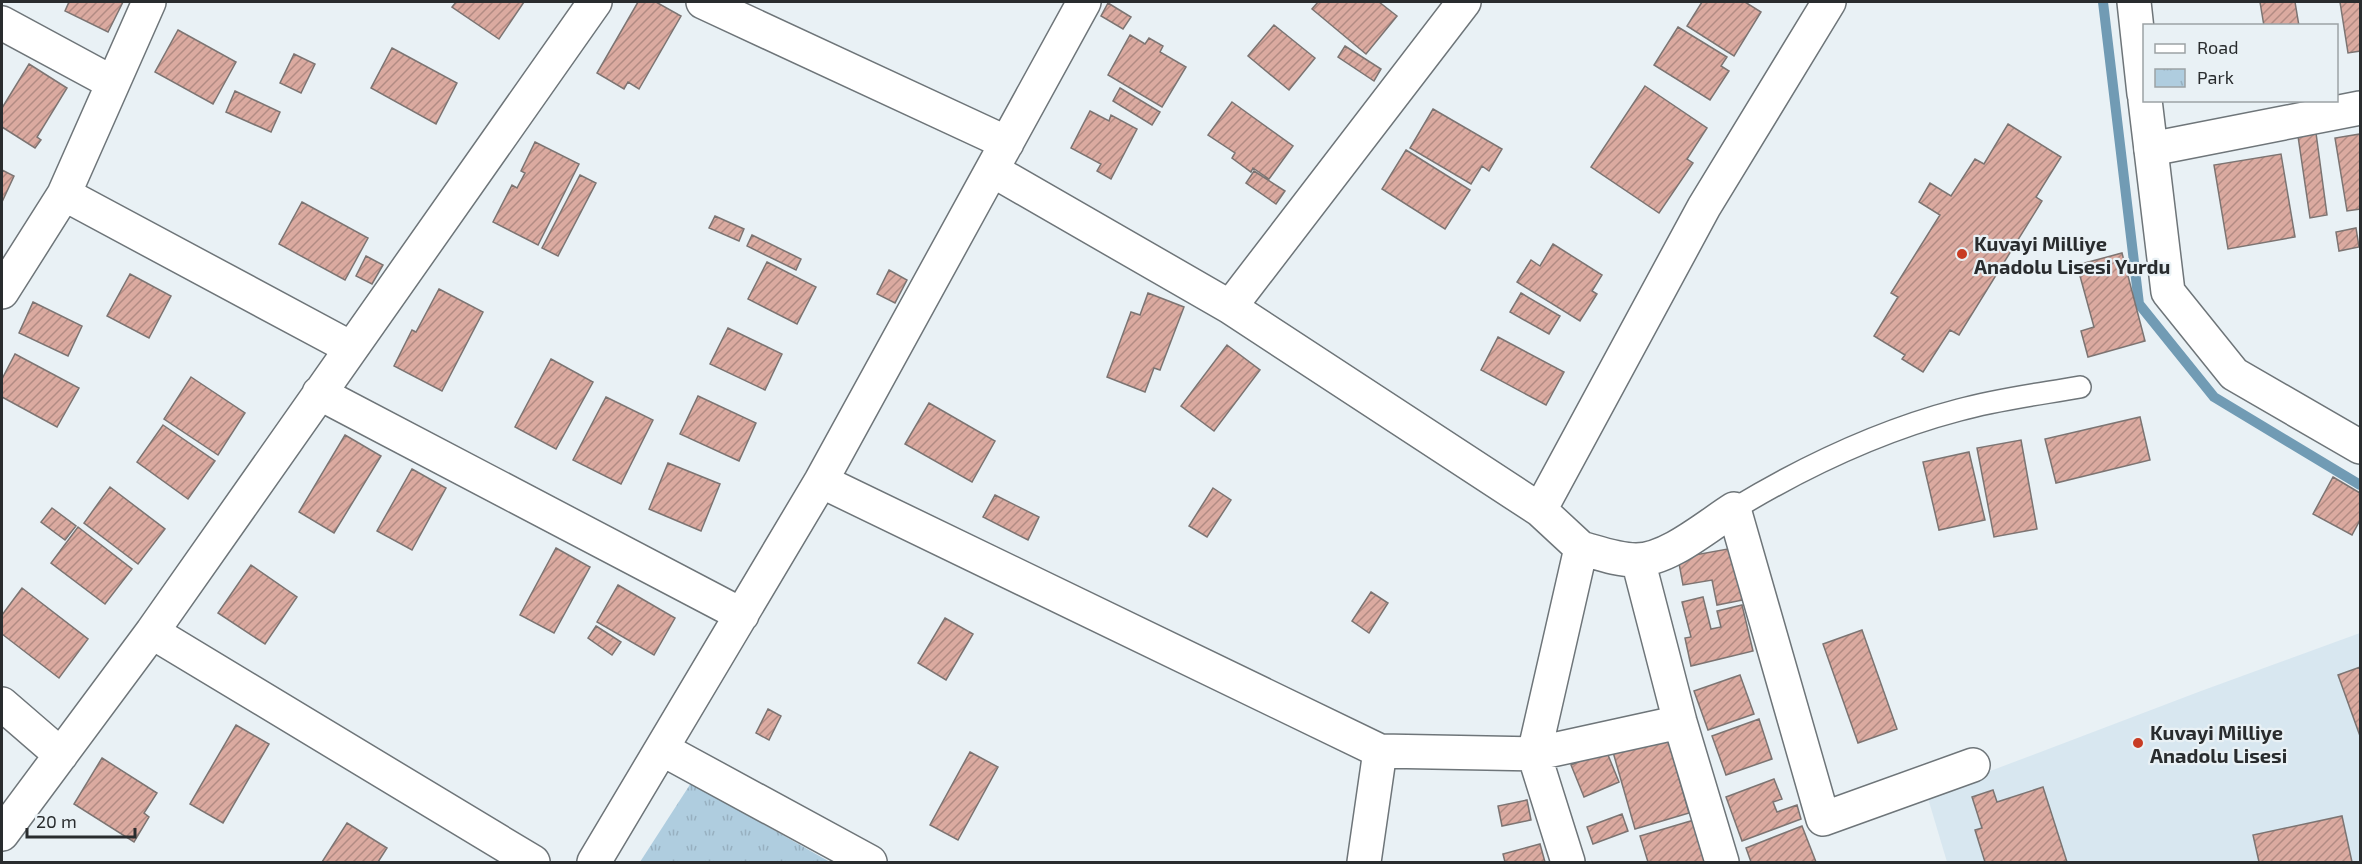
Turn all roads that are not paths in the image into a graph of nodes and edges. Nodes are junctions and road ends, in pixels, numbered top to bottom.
1 (149, 2) edge
2 (595, 2) edge
3 (703, 2) edge
4 (1084, 2) edge
5 (1464, 2) edge
6 (1829, 2) edge
7 (2134, 2) edge
8 (2, 23) edge
9 (2143, 77) edge
10 (113, 83) junction
11 (2145, 102) edge
12 (2361, 108) edge
13 (2151, 149) junction
14 (999, 156) junction
15 (64, 194) junction
16 (2, 292) edge
17 (1230, 308) junction
18 (351, 348) junction
19 (2080, 387) dead end
20 (319, 393) junction
21 (2361, 447) edge
22 (821, 481) junction
23 (1734, 509) junction
24 (1540, 510) junction
25 (1581, 548) junction
26 (1638, 560) junction
27 (742, 615) junction
28 (152, 632) junction
29 (2, 704) edge
30 (1680, 722) junction
31 (662, 749) junction
32 (1380, 751) junction
33 (1534, 754) junction
34 (61, 755) junction
35 (1973, 765) dead end
36 (2, 834) edge
37 (533, 862) edge
38 (594, 862) edge
39 (870, 862) edge
40 (1364, 862) edge
41 (1568, 862) edge
42 (1722, 862) edge

1 - 10 street
2 - 18 street
3 - 14 street
4 - 14 street
5 - 17 street
6 - 24 street
7 - 9 street
8 - 10 street
10 - 15 street
11 - 13 street
12 - 13 street
13 - 21 street
14 - 17 street
14 - 22 street
15 - 16 street
15 - 18 street
17 - 24 street
18 - 20 street
19 - 23 lane
20 - 27 street
20 - 28 street
22 - 27 street
22 - 32 street
23 - 26 street
23 - 35 street
24 - 25 street
25 - 26 street
25 - 33 street
26 - 30 street
27 - 31 street
28 - 34 street
28 - 37 street
29 - 34 street
30 - 33 street
30 - 42 street
31 - 38 street
31 - 39 street
32 - 33 street
32 - 40 street
33 - 41 street
34 - 36 street

